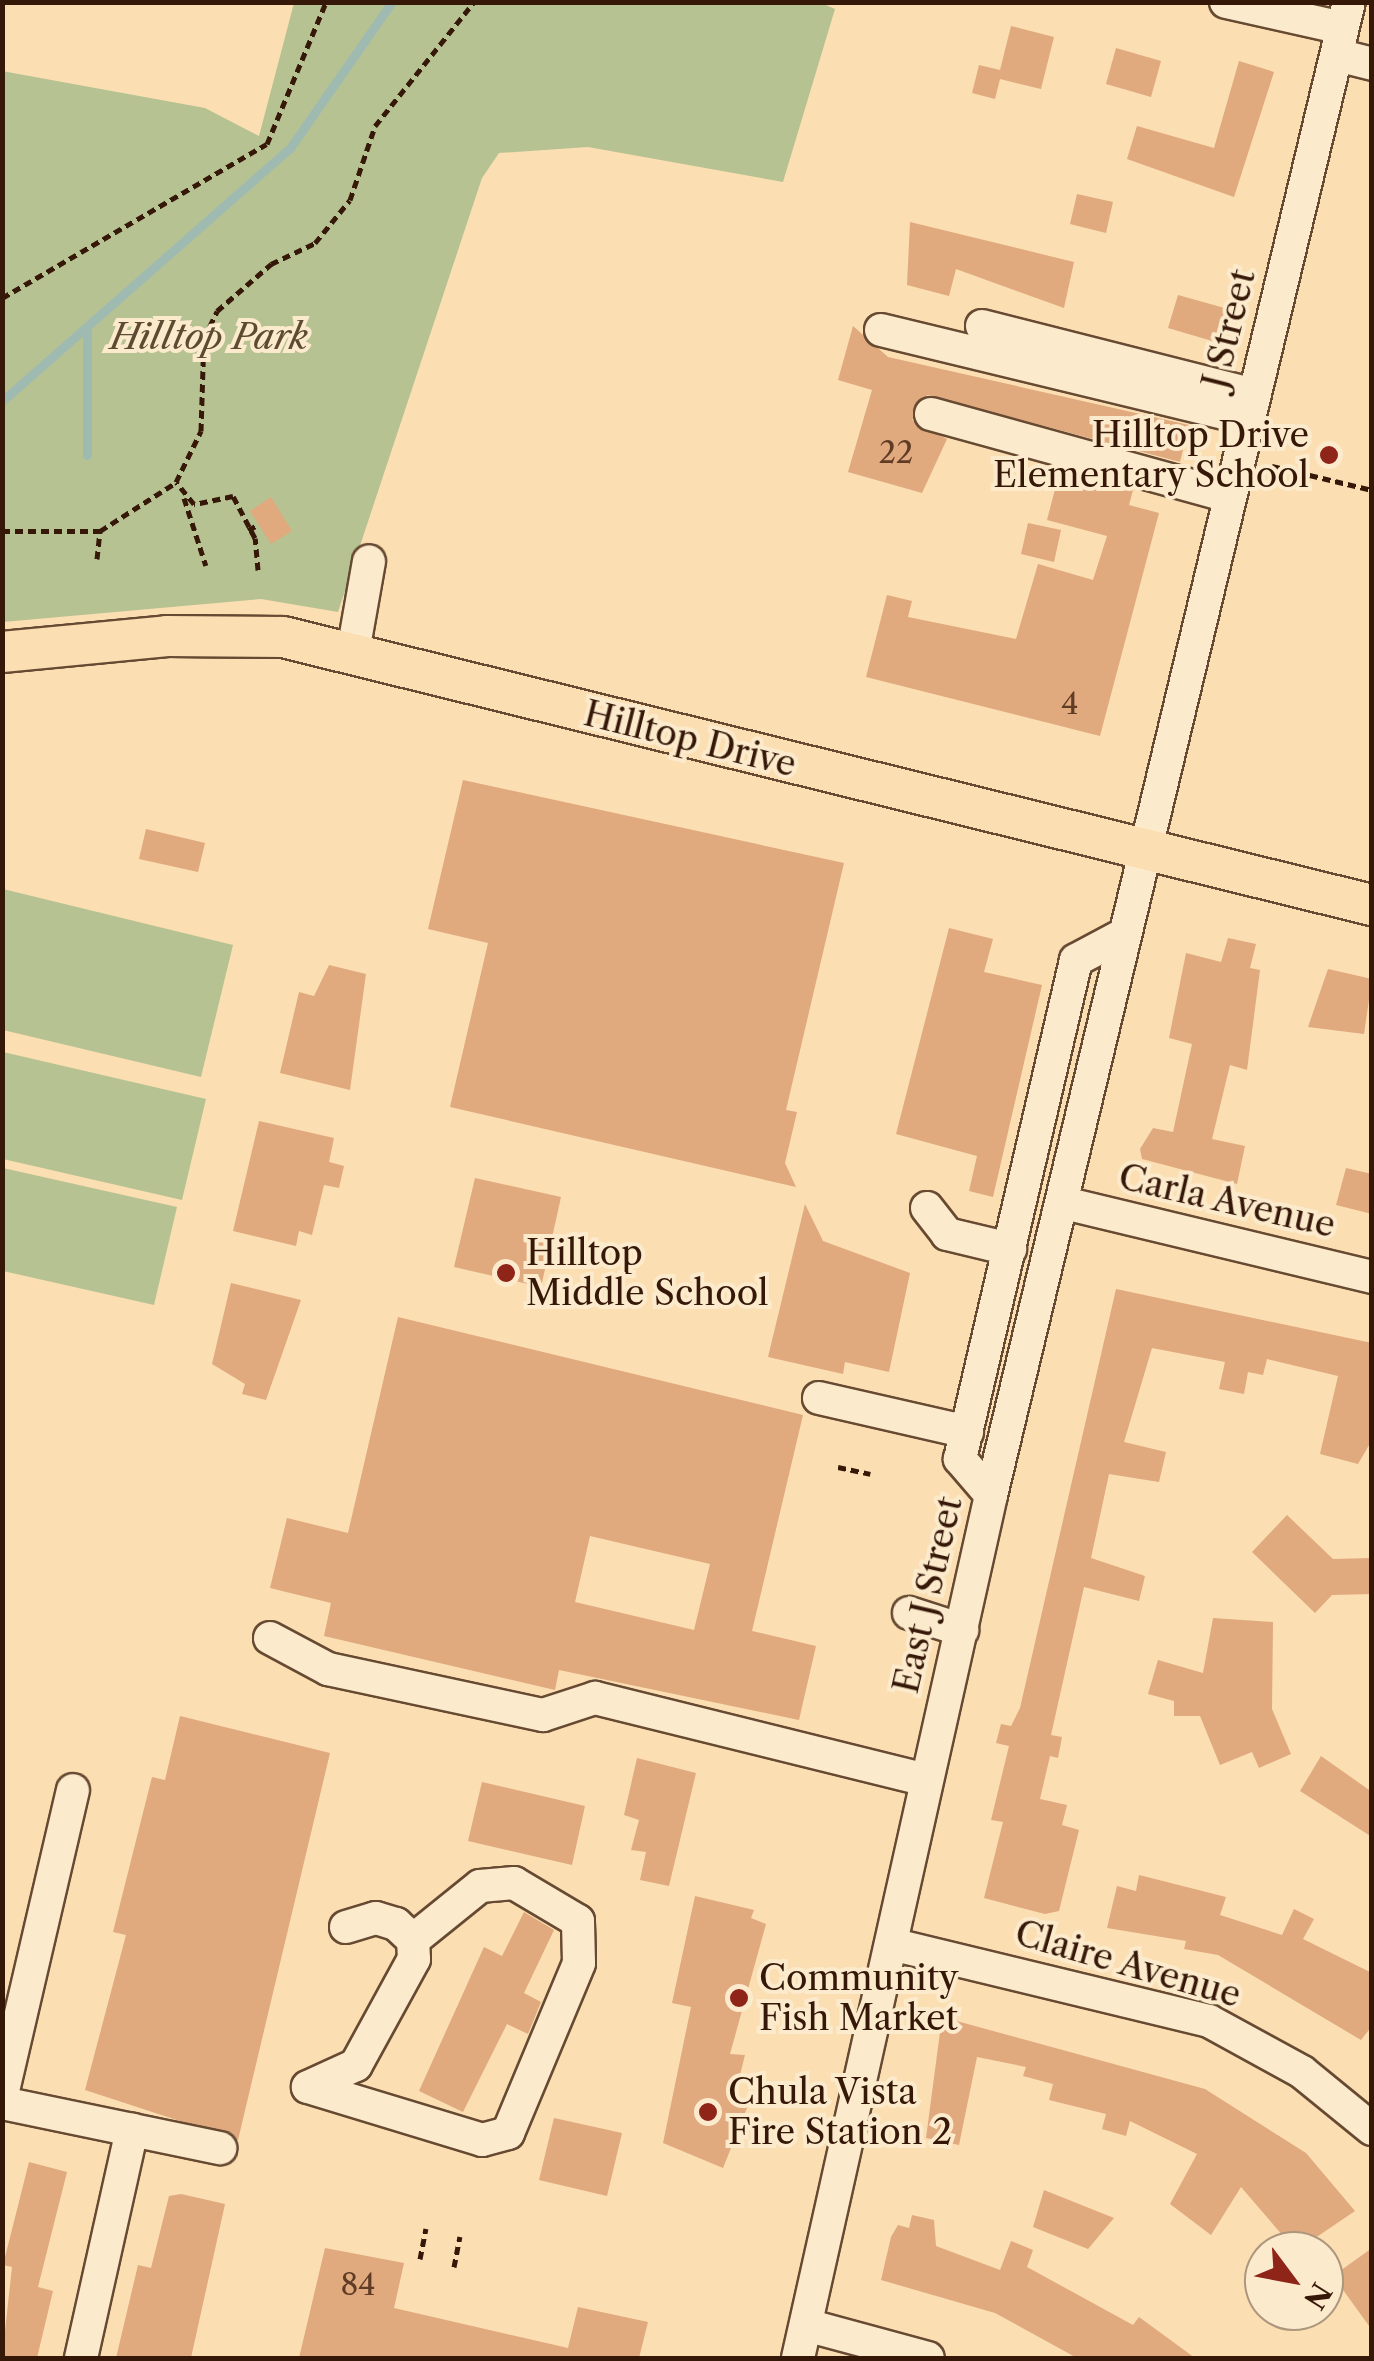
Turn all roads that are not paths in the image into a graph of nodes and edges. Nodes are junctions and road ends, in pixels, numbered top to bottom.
1 (1226, 2) edge
2 (1342, 29) edge
3 (1372, 64) edge
4 (982, 326) dead end
5 (881, 330) dead end
6 (1251, 407) junction
7 (931, 414) dead end
8 (1229, 496) junction
9 (369, 561) dead end
10 (2, 652) edge
11 (353, 652) junction
12 (1145, 850) junction
13 (1372, 905) edge
14 (1124, 935) junction
15 (1064, 1204) junction
16 (928, 1208) dead end
17 (1010, 1249) junction
18 (1372, 1277) edge
19 (819, 1398) dead end
20 (966, 1432) junction
21 (991, 1494) junction
22 (909, 1613) dead end
23 (962, 1630) junction
24 (270, 1638) dead end
25 (926, 1780) junction
26 (73, 1790) dead end
27 (346, 1928) dead end
28 (413, 1940) junction
29 (896, 1945) junction
30 (2, 2099) edge
31 (1372, 2129) edge
32 (132, 2130) junction
33 (220, 2148) dead end
34 (806, 2326) junction
35 (81, 2358) edge
36 (798, 2358) edge
37 (928, 2358) edge

1 - 2 street
2 - 3 street
2 - 6 street, J Street
4 - 6 street
5 - 6 street
6 - 8 street, J Street
7 - 8 street
8 - 12 street, J Street
9 - 11 street
10 - 11 main road, Hilltop Drive
11 - 12 main road, Hilltop Drive
12 - 13 main road, Hilltop Drive
12 - 14 street, East J Street
14 - 15 street, East J Street
14 - 17 street
15 - 18 street, Carla Avenue
15 - 21 street, East J Street
16 - 17 street
17 - 20 street
19 - 20 street
20 - 21 street
21 - 23 street, East J Street
22 - 23 street
23 - 25 street, East J Street
24 - 25 street
25 - 29 street, East J Street
26 - 30 street
27 - 28 street
28 - 28 street
29 - 31 street, Claire Avenue
29 - 34 street, East J Street
30 - 32 street
32 - 33 street
32 - 35 street
34 - 36 street, East J Street
34 - 37 street

